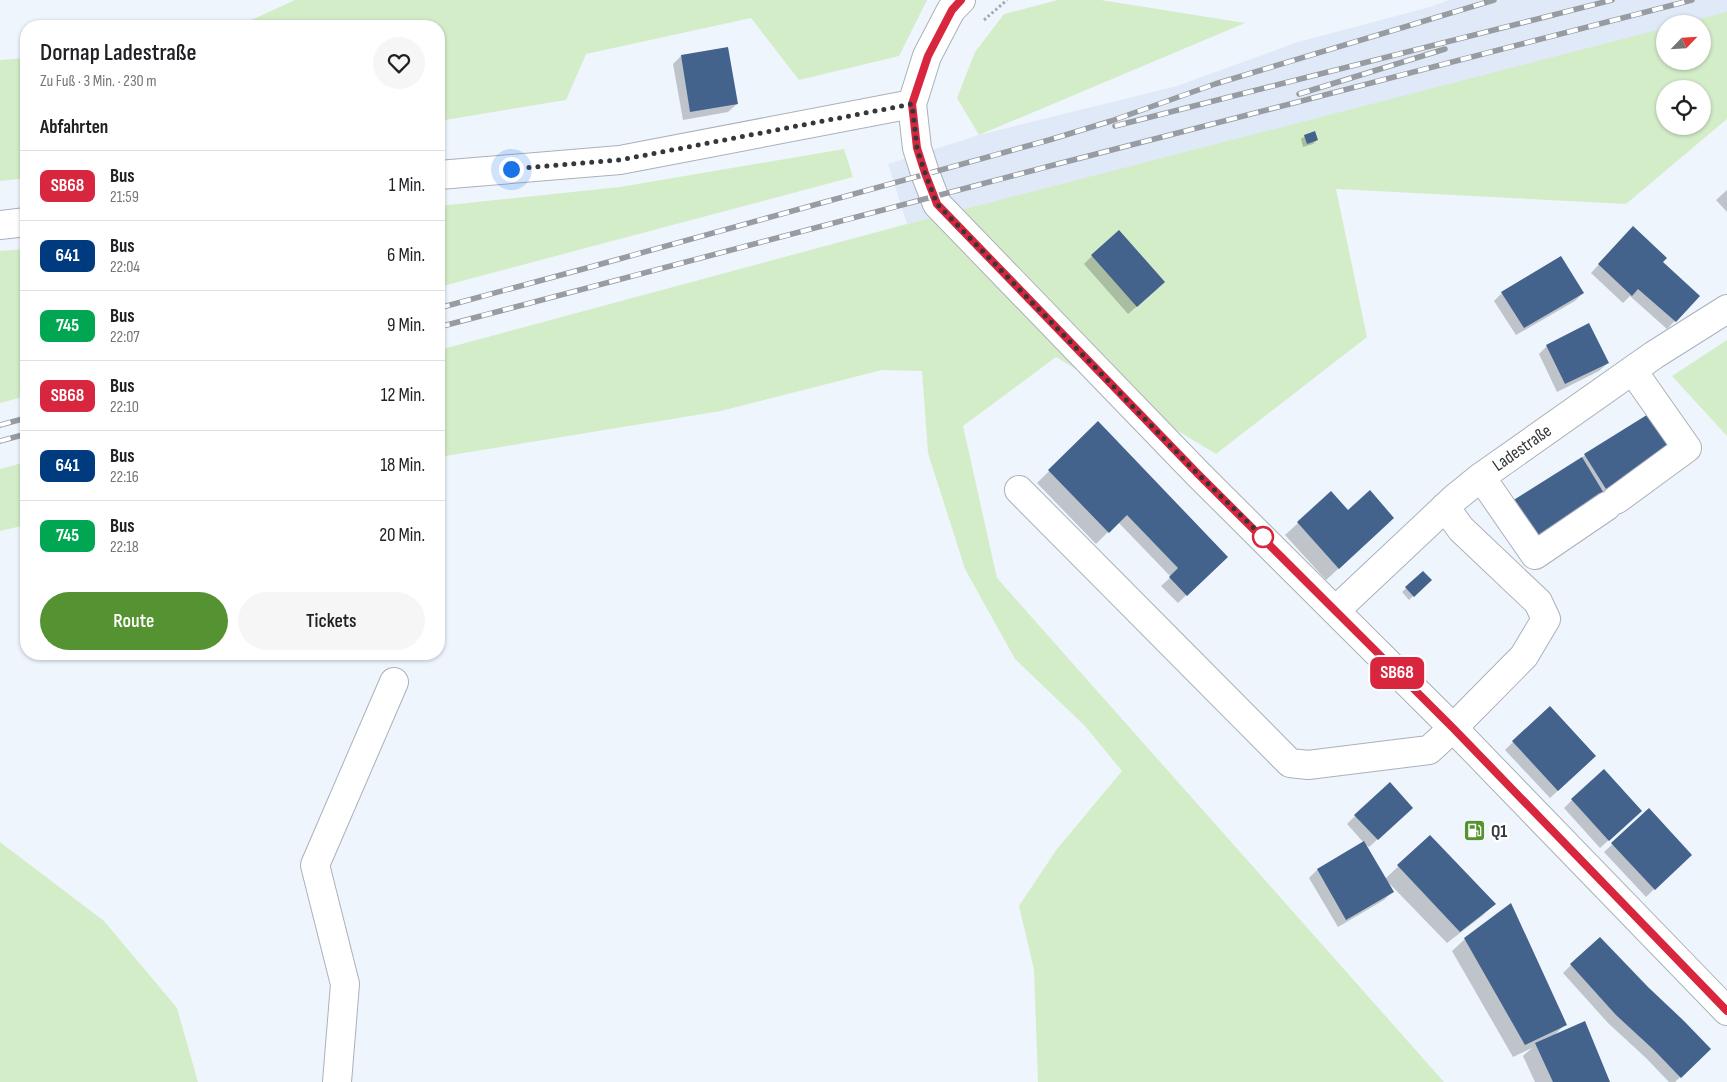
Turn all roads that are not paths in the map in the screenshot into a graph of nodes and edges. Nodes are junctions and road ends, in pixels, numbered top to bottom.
1 (961, 0) edge
2 (912, 104) junction
3 (445, 175) edge
4 (20, 223) edge
5 (0, 225) edge
6 (1727, 309) edge
7 (1633, 371) junction
8 (1481, 477) junction
9 (1019, 490) dead end
10 (1445, 507) junction
11 (1336, 610) junction
12 (394, 682) dead end
13 (1453, 728) junction
14 (1727, 1011) edge
15 (337, 1082) edge

1 - 2 main road
2 - 3 main road
2 - 11 main road
4 - 5 main road
6 - 7 main road, Ladestraße
7 - 8 main road, Ladestraße
7 - 8 main road
8 - 10 main road, Ladestraße
9 - 13 main road
10 - 11 main road, Ladestraße
10 - 13 main road
11 - 13 main road
12 - 15 main road
13 - 14 main road

